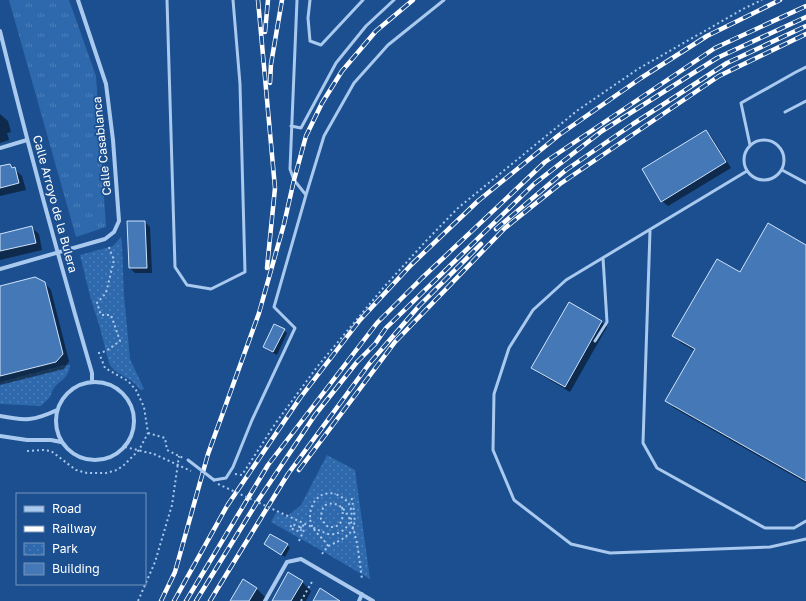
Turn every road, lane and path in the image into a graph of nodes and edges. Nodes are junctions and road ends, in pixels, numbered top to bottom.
1 (78, 0) edge
2 (167, 0) edge
3 (232, 0) edge
4 (297, 0) edge
5 (310, 0) edge
6 (363, 0) edge
7 (394, 0) edge
8 (444, 0) edge
9 (762, 0) edge
10 (0, 31) edge
11 (806, 67) edge
12 (806, 101) edge
13 (785, 112) dead end
14 (291, 126) junction
15 (27, 140) junction
16 (750, 145) junction
17 (0, 148) edge
18 (782, 170) junction
19 (747, 171) junction
20 (806, 184) edge
21 (306, 195) junction
22 (650, 230) junction
23 (105, 239) junction
24 (57, 252) junction
25 (603, 258) junction
26 (0, 269) edge
27 (595, 340) dead end
28 (92, 382) junction
29 (57, 410) junction
30 (0, 416) edge
31 (148, 433) junction
32 (0, 436) edge
33 (61, 442) junction
34 (125, 447) junction
35 (139, 450) junction
36 (27, 451) dead end
37 (188, 460) dead end
38 (229, 473) junction
39 (197, 474) dead end
40 (218, 484) dead end
41 (351, 495) dead end
42 (342, 508) junction
43 (350, 521) junction
44 (806, 521) edge
45 (304, 524) junction
46 (354, 527) junction
47 (806, 539) edge
48 (299, 541) dead end
49 (328, 546) junction
50 (322, 554) dead end
51 (362, 579) dead end
52 (313, 580) dead end
53 (146, 583) edge
54 (145, 585) edge
55 (362, 594) junction
56 (138, 601) edge
57 (265, 601) edge
58 (301, 601) edge
59 (359, 601) edge
60 (373, 601) edge

1 - 23 street, Calle Casablanca
2 - 3 lane
4 - 14 lane
5 - 6 lane
7 - 14 lane
8 - 21 lane
9 - 38 path
10 - 15 street, Calle Arroyo de la Bulera
11 - 16 lane
12 - 13 lane
14 - 21 lane
15 - 17 street
15 - 24 street, Calle Arroyo de la Bulera
16 - 18 lane
16 - 19 lane
18 - 19 lane
18 - 20 lane
19 - 22 lane
21 - 38 lane
22 - 25 lane
22 - 44 lane
23 - 24 street
23 - 31 path
24 - 26 street
24 - 28 street, Calle Arroyo de la Bulera
25 - 27 lane
25 - 47 lane
28 - 29 street
28 - 34 street
29 - 30 street
29 - 33 street
31 - 35 path
31 - 53 path
32 - 33 street
33 - 34 street
34 - 35 path
35 - 36 path
35 - 39 path, bridge
37 - 38 lane, bridge
40 - 45 path, bridge
41 - 46 path
42 - 42 path
42 - 43 path
43 - 45 path, bridge
43 - 46 path
43 - 49 path, bridge
45 - 48 path, bridge
46 - 49 path
46 - 51 path
49 - 50 path
52 - 58 path
54 - 56 path
55 - 57 street
55 - 59 street
55 - 60 street

